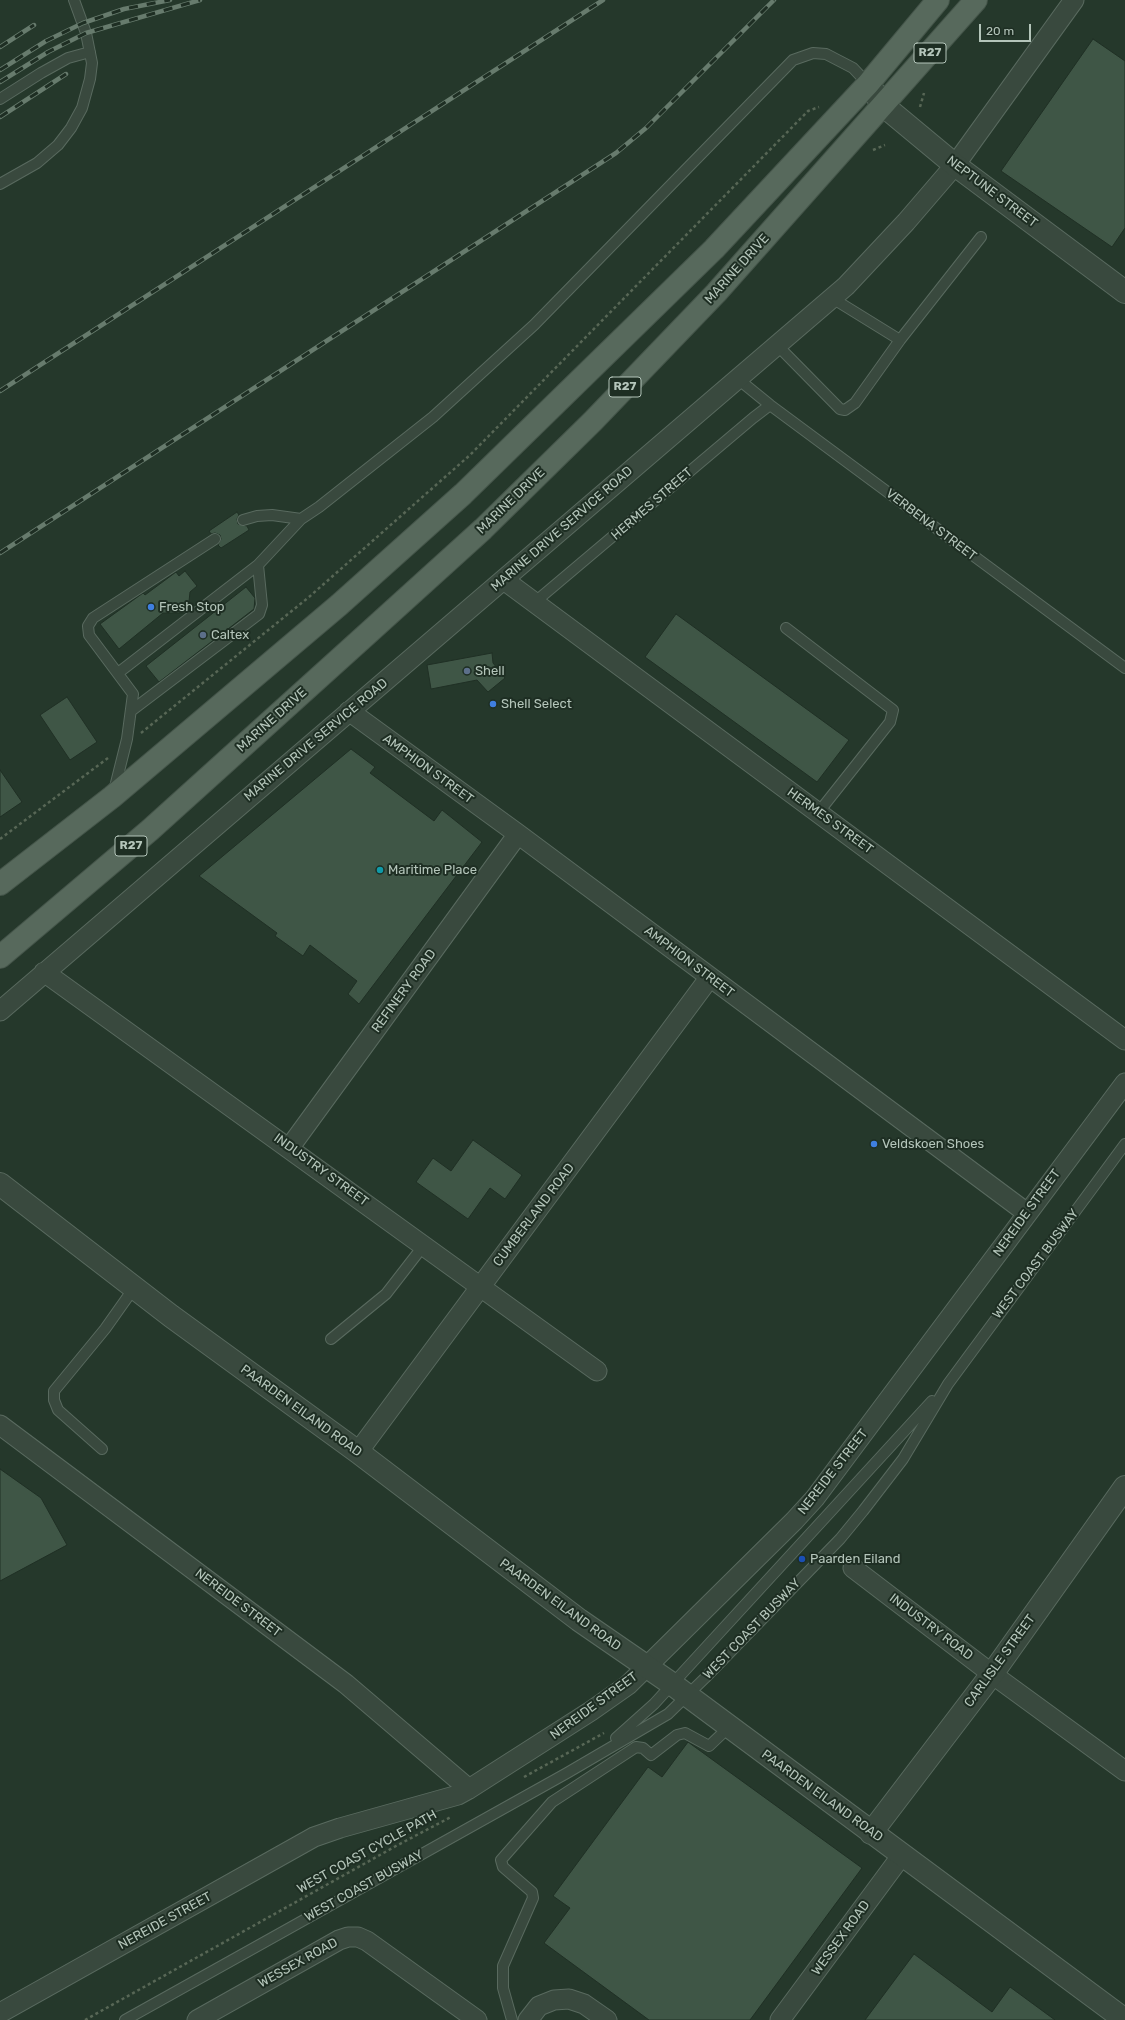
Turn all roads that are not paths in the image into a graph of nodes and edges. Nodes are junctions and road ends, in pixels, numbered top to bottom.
1 (74, 0) edge
2 (938, 0) edge
3 (976, 0) edge
4 (1074, 0) edge
5 (90, 52) junction
6 (868, 84) junction
7 (0, 99) edge
8 (884, 106) junction
9 (955, 166) junction
10 (0, 184) edge
11 (981, 236) dead end
12 (1122, 284) edge
13 (832, 298) junction
14 (900, 340) junction
15 (777, 345) junction
16 (738, 379) junction
17 (770, 405) junction
18 (301, 519) junction
19 (243, 520) dead end
20 (214, 539) dead end
21 (258, 565) junction
22 (504, 580) junction
23 (534, 602) junction
24 (786, 628) dead end
25 (1125, 668) edge
26 (118, 673) junction
27 (131, 711) junction
28 (349, 711) junction
29 (112, 797) junction
30 (818, 813) junction
31 (518, 834) junction
32 (0, 884) edge
33 (0, 957) edge
34 (44, 972) junction
35 (710, 977) junction
36 (0, 1011) edge
37 (1125, 1040) edge
38 (1125, 1083) edge
39 (1125, 1144) edge
40 (290, 1148) junction
41 (0, 1184) edge
42 (1027, 1213) junction
43 (424, 1245) junction
44 (481, 1286) junction
45 (134, 1288) junction
46 (331, 1339) dead end
47 (597, 1371) dead end
48 (948, 1384) junction
49 (0, 1425) edge
50 (102, 1449) dead end
51 (358, 1452) junction
52 (1125, 1487) edge
53 (853, 1568) dead end
54 (647, 1667) junction
55 (992, 1674) junction
56 (680, 1690) junction
57 (729, 1727) junction
58 (601, 1751) junction
59 (1123, 1765) edge
60 (469, 1789) junction
61 (871, 1833) junction
62 (902, 1855) junction
63 (0, 2013) edge
64 (125, 2020) edge
65 (197, 2020) edge
66 (477, 2020) edge
67 (512, 2020) edge
68 (528, 2020) edge
69 (607, 2020) edge
70 (780, 2020) edge
71 (1125, 2020) edge

1 - 5 lane
2 - 6 main road, R27
3 - 8 main road, MARINE DRIVE / R27
4 - 9 street, MARINE DRIVE SERVICE ROAD
5 - 7 lane
5 - 10 lane
6 - 8 street, NEPTUNE STREET
6 - 18 lane
6 - 29 main road, R27
8 - 9 street, NEPTUNE STREET
8 - 33 main road, MARINE DRIVE / R27
9 - 12 street, NEPTUNE STREET
9 - 13 street, MARINE DRIVE SERVICE ROAD
11 - 14 lane
13 - 14 lane
13 - 15 street, MARINE DRIVE SERVICE ROAD
14 - 15 lane
15 - 16 street, MARINE DRIVE SERVICE ROAD
16 - 17 lane, VERBENA STREET
16 - 22 street, MARINE DRIVE SERVICE ROAD
17 - 23 lane, HERMES STREET
17 - 25 lane, VERBENA STREET
18 - 19 lane
18 - 21 lane
20 - 26 lane
21 - 26 lane
21 - 27 lane
22 - 23 street, HERMES STREET
22 - 28 street, MARINE DRIVE SERVICE ROAD
23 - 30 street, HERMES STREET
24 - 30 lane
26 - 27 lane
27 - 29 lane
28 - 31 street, AMPHION STREET
28 - 34 street, MARINE DRIVE SERVICE ROAD
29 - 32 main road, R27
30 - 37 street, HERMES STREET
31 - 35 street, AMPHION STREET
31 - 40 street, REFINERY ROAD
34 - 36 street, MARINE DRIVE SERVICE ROAD
34 - 40 street, INDUSTRY STREET
35 - 42 street, AMPHION STREET
35 - 44 street, CUMBERLAND ROAD
38 - 42 street, NEREIDE STREET
39 - 48 lane, WEST COAST BUSWAY
40 - 43 street, INDUSTRY STREET
41 - 45 street, PAARDEN EILAND ROAD
42 - 54 street, NEREIDE STREET
43 - 44 street, INDUSTRY STREET
43 - 46 lane
44 - 47 street, INDUSTRY STREET
44 - 51 street, CUMBERLAND ROAD
45 - 50 lane
45 - 51 street, PAARDEN EILAND ROAD
48 - 56 lane, WEST COAST BUSWAY
48 - 56 lane, WEST COAST BUSWAY
49 - 60 street, NEREIDE STREET
51 - 54 street, PAARDEN EILAND ROAD
52 - 55 street, CARLISLE STREET
53 - 55 street, INDUSTRY ROAD
54 - 56 street, PAARDEN EILAND ROAD
54 - 60 street, NEREIDE STREET
55 - 59 street, INDUSTRY ROAD
55 - 61 street, CARLISLE STREET
56 - 57 street, PAARDEN EILAND ROAD
56 - 58 lane, WEST COAST BUSWAY
56 - 58 lane, WEST COAST BUSWAY
57 - 61 street, PAARDEN EILAND ROAD
57 - 67 lane
58 - 64 lane, WEST COAST BUSWAY
60 - 63 street, NEREIDE STREET
61 - 62 street, PAARDEN EILAND ROAD
62 - 70 street, WESSEX ROAD
62 - 71 street, PAARDEN EILAND ROAD
65 - 66 street, WESSEX ROAD
68 - 69 street

